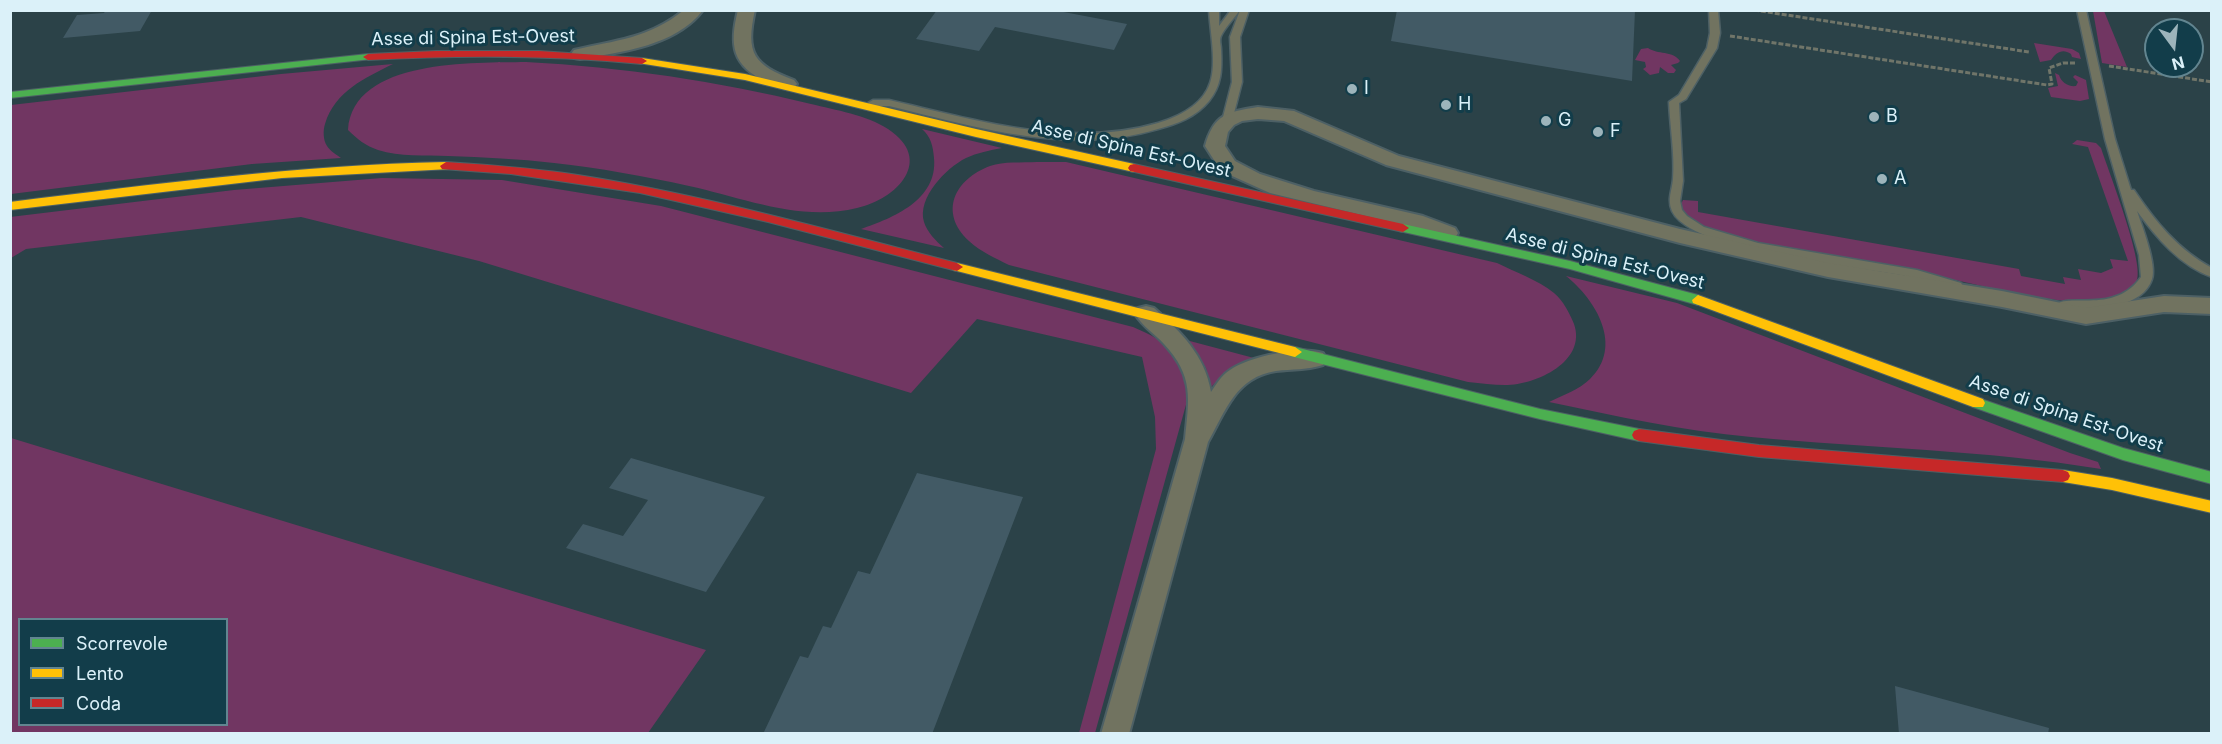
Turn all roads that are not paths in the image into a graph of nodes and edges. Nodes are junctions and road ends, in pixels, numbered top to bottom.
1 (695, 10) edge
2 (747, 10) edge
3 (1214, 10) edge
4 (1236, 10) edge
5 (1245, 10) edge
6 (1713, 10) edge
7 (2081, 10) edge
8 (1214, 39) junction
9 (580, 54) junction
10 (809, 92) junction
11 (10, 96) edge
12 (855, 103) junction
13 (1227, 121) junction
14 (2124, 185) junction
15 (10, 206) edge
16 (1480, 246) junction
17 (2211, 273) edge
18 (2002, 299) junction
19 (2211, 306) edge
20 (1146, 314) junction
21 (1324, 358) junction
22 (1197, 439) junction
23 (2211, 478) edge
24 (2211, 507) edge
25 (1115, 734) edge

1 - 9 street
2 - 10 street
3 - 8 lane
4 - 8 lane
5 - 13 lane
6 - 18 lane
7 - 14 lane
8 - 12 lane
9 - 10 main road, Asse di Spina Est-Ovest
9 - 11 main road, Asse di Spina Est-Ovest
10 - 12 main road, Asse di Spina Est-Ovest
12 - 16 main road, Asse di Spina Est-Ovest
13 - 16 street
13 - 18 street
14 - 17 lane
14 - 18 lane
15 - 20 main road
16 - 23 main road, Asse di Spina Est-Ovest
18 - 19 street
20 - 21 main road
20 - 22 street
21 - 22 street
21 - 24 main road
22 - 25 street

